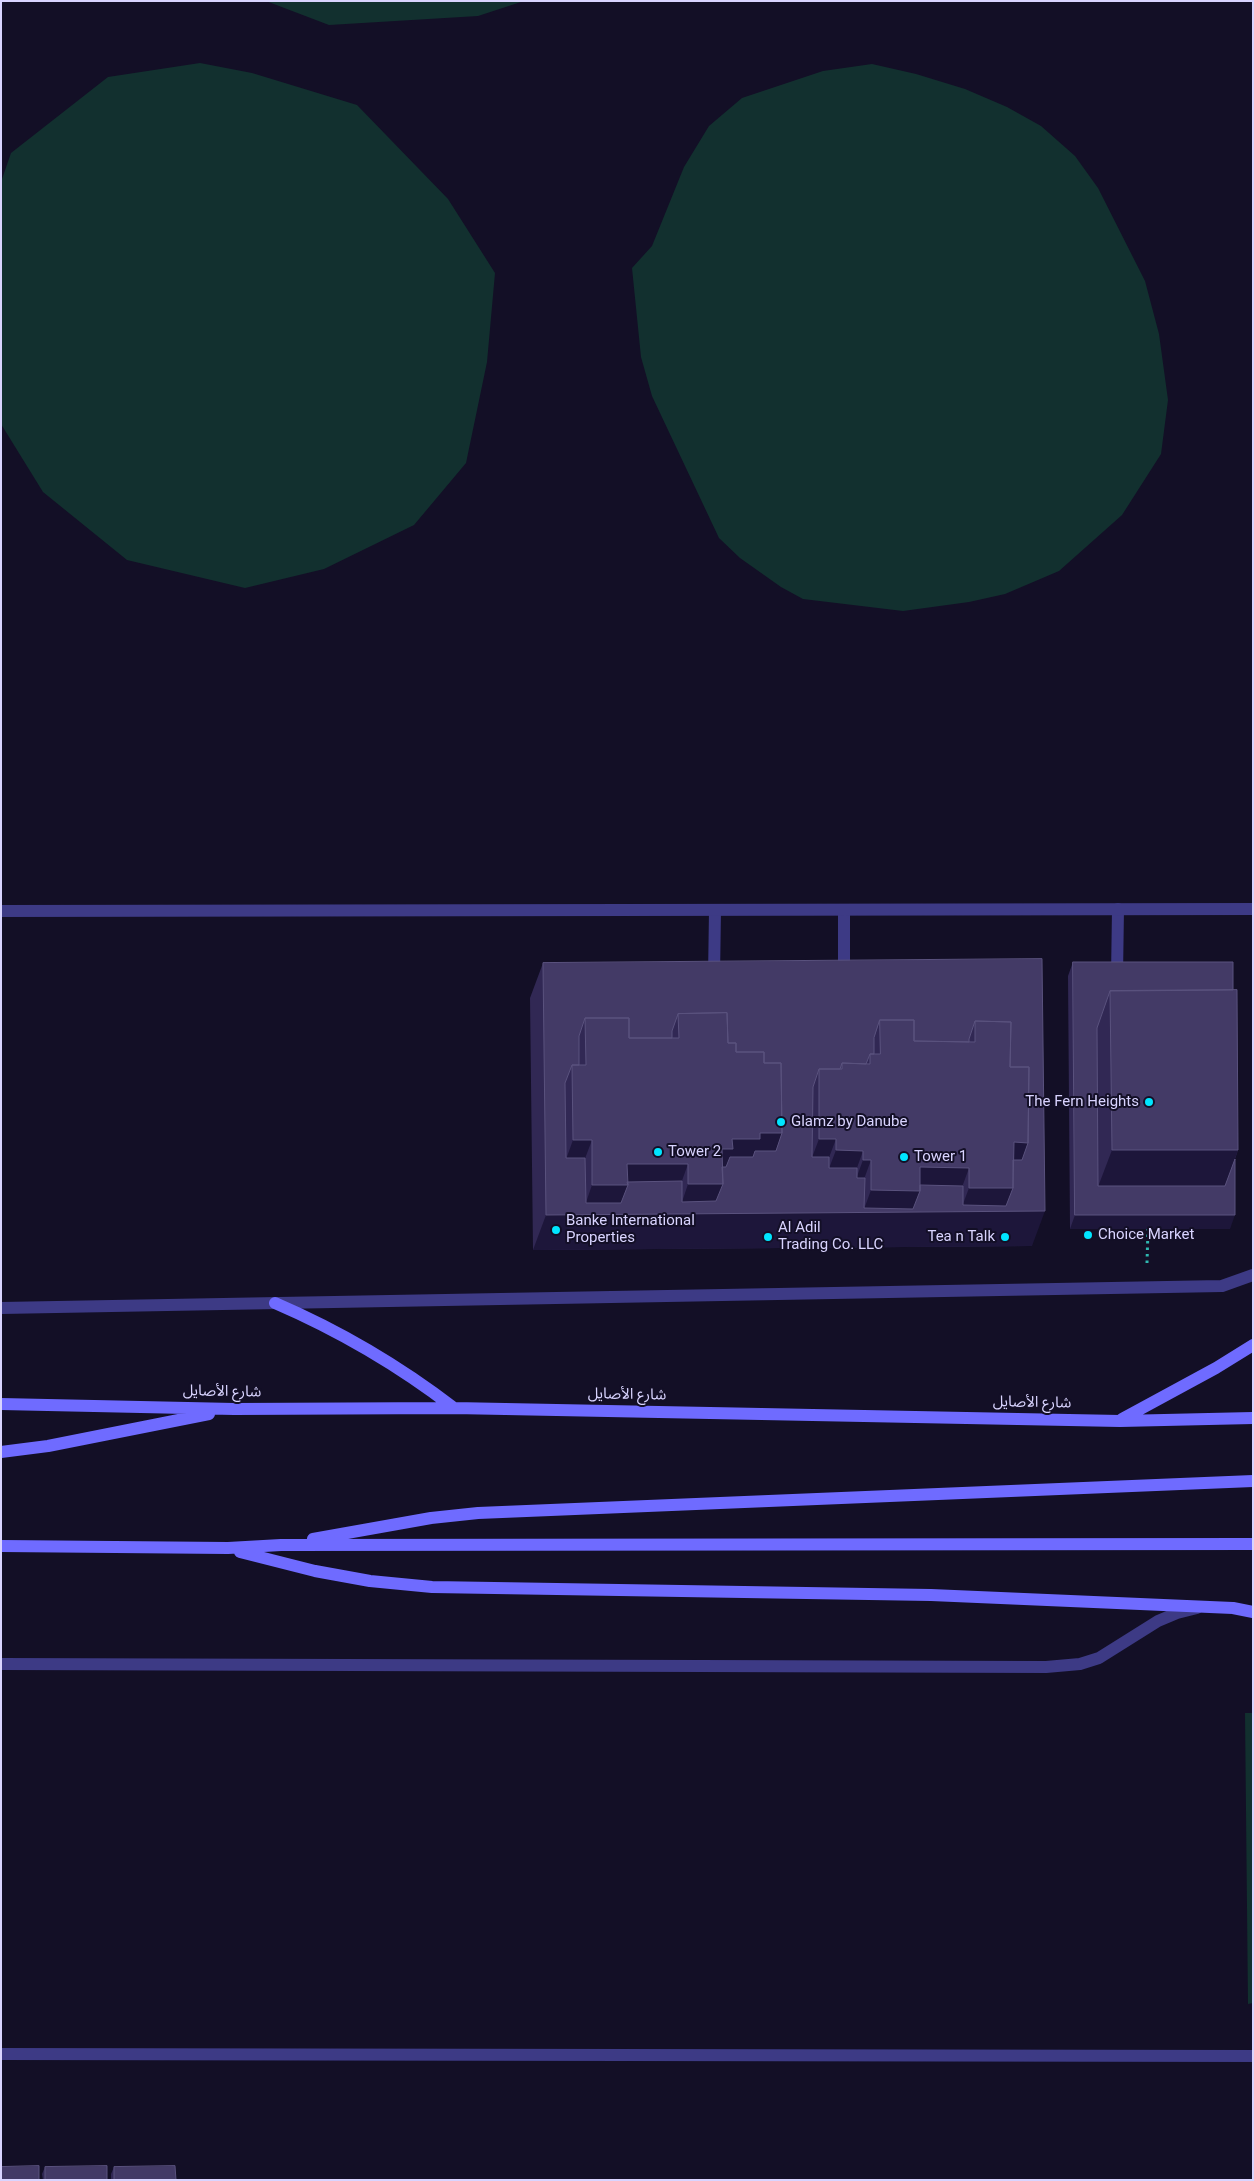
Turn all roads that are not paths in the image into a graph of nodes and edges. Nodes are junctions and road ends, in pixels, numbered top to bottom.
1 (1118, 909) junction
2 (1253, 909) edge
3 (716, 910) junction
4 (844, 910) junction
5 (1, 911) edge
6 (1117, 976) edge
7 (714, 987) edge
8 (844, 987) edge
9 (1253, 1275) edge
10 (275, 1303) junction
11 (1, 1308) edge
12 (1253, 1345) edge
13 (1, 1404) edge
14 (454, 1408) junction
15 (234, 1409) junction
16 (1253, 1418) edge
17 (1120, 1421) junction
18 (1, 1452) edge
19 (1253, 1481) edge
20 (1253, 1544) edge
21 (281, 1545) junction
22 (1, 1546) edge
23 (228, 1548) junction
24 (1203, 1607) junction
25 (1253, 1612) edge
26 (1, 1664) edge
27 (1, 2054) edge
28 (1253, 2056) edge

1 - 2 street
1 - 4 street
1 - 6 street
3 - 4 street
3 - 5 street
3 - 7 street
4 - 8 street
9 - 10 street
10 - 11 street
10 - 14 main road
12 - 17 main road
13 - 15 main road, شارع الأصايل
14 - 15 main road, شارع الأصايل
14 - 17 main road, شارع الأصايل
15 - 18 main road
16 - 17 main road, شارع الأصايل
19 - 21 main road
20 - 21 main road
21 - 23 main road
22 - 23 main road
23 - 24 main road
24 - 25 main road
24 - 26 street
27 - 28 street

